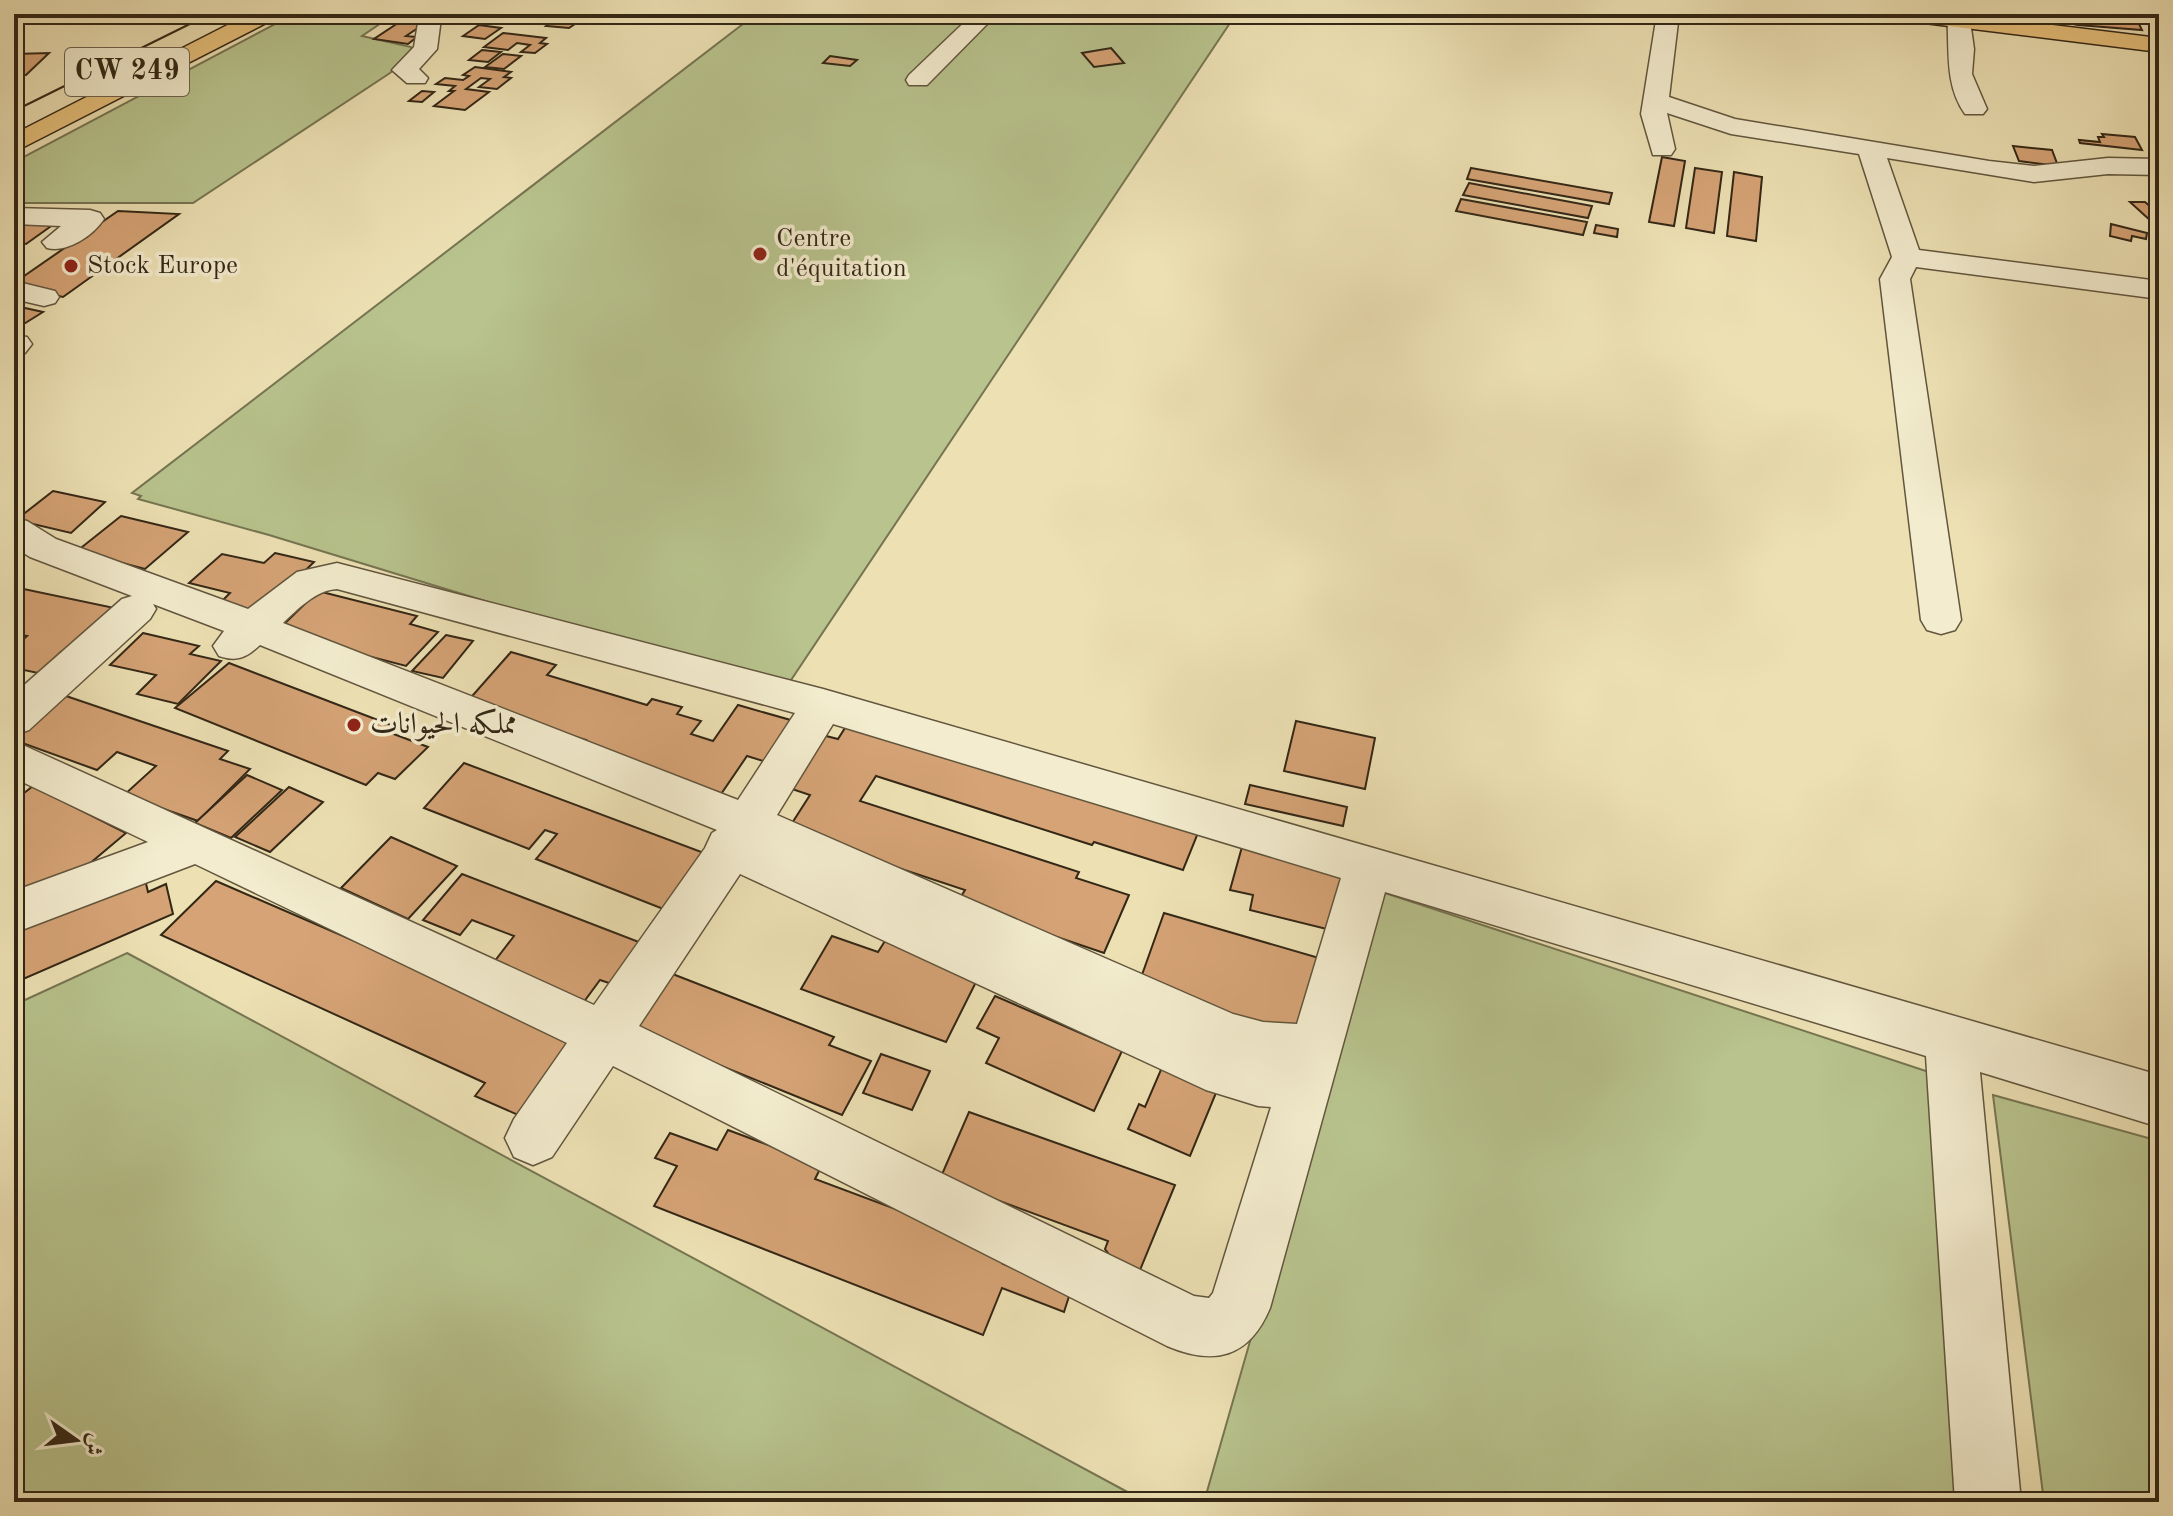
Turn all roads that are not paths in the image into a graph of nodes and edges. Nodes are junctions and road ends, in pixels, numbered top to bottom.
1 (239, 14) edge
2 (266, 14) edge
3 (404, 14) edge
4 (986, 14) edge
5 (1668, 14) edge
6 (1908, 14) edge
7 (1950, 16) edge
8 (212, 35) junction
9 (2159, 45) edge
10 (416, 78) dead end
11 (918, 80) dead end
12 (1656, 101) junction
13 (1974, 109) dead end
14 (14, 130) edge
15 (14, 144) edge
16 (1870, 147) junction
17 (1662, 149) dead end
18 (2159, 167) edge
19 (14, 216) edge
20 (57, 242) dead end
21 (1907, 257) junction
22 (14, 290) edge
23 (2159, 290) edge
24 (44, 297) dead end
25 (14, 530) edge
26 (14, 557) edge
27 (136, 609) junction
28 (1941, 620) dead end
29 (244, 637) junction
30 (823, 705) junction
31 (14, 719) edge
32 (14, 758) edge
33 (739, 836) junction
34 (194, 845) junction
35 (1368, 867) junction
36 (14, 912) edge
37 (604, 1035) junction
38 (1951, 1037) junction
39 (1312, 1067) junction
40 (2159, 1101) edge
41 (533, 1138) dead end
42 (1988, 1502) edge

1 - 8 main road, CW 249
2 - 8 main road
3 - 10 street
4 - 11 street
5 - 12 street
6 - 7 main road
7 - 9 main road
7 - 13 street
8 - 14 main road, CW 249
8 - 15 main road
12 - 16 street
12 - 17 street
16 - 18 street
16 - 21 street
19 - 20 street
21 - 23 street
21 - 28 street
22 - 24 street
25 - 29 street
26 - 27 street
27 - 29 street
27 - 31 street
29 - 30 street
29 - 33 street
30 - 33 street
30 - 35 street
32 - 34 street
33 - 37 street
33 - 39 street
34 - 36 street
34 - 37 street
35 - 38 street
35 - 39 street
37 - 39 street
37 - 41 street
38 - 40 street
38 - 42 street

